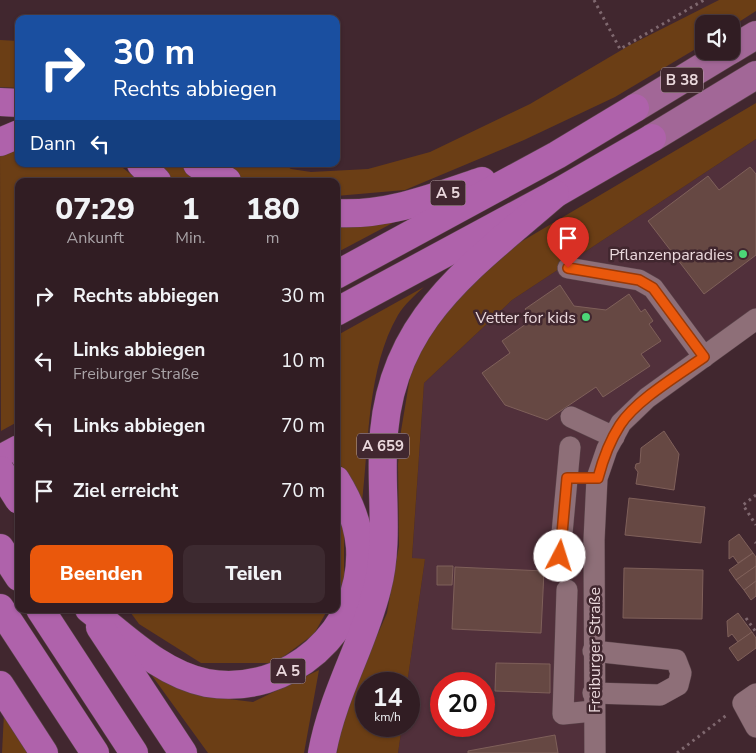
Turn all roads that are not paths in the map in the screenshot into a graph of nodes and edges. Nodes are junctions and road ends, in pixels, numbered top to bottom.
1 (756, 35) edge
2 (740, 45) edge
3 (715, 60) edge
4 (756, 76) edge
5 (0, 102) edge
6 (15, 103) edge
7 (635, 108) joint
8 (15, 136) edge
9 (652, 138) joint
10 (0, 142) edge
11 (557, 156) junction
12 (144, 167) edge
13 (202, 167) edge
14 (154, 178) edge
15 (221, 178) edge
16 (554, 194) junction
17 (340, 213) edge
18 (568, 268) dead end
19 (340, 273) edge
20 (340, 310) edge
21 (756, 319) edge
22 (704, 357) junction
23 (571, 417) dead end
24 (614, 437) junction
25 (570, 447) dead end
26 (15, 450) edge
27 (0, 459) edge
28 (0, 470) edge
29 (567, 478) junction
30 (598, 478) junction
31 (340, 487) edge
32 (15, 488) edge
33 (15, 494) edge
34 (0, 496) edge
35 (0, 548) edge
36 (560, 556) dead end
37 (15, 571) edge
38 (566, 590) dead end
39 (0, 608) edge
40 (43, 613) edge
41 (92, 613) edge
42 (94, 613) edge
43 (593, 651) junction
44 (0, 685) edge
45 (749, 699) edge
46 (593, 702) junction
47 (756, 727) edge
48 (44, 753) edge
49 (94, 753) edge
50 (134, 753) edge
51 (183, 753) edge
52 (322, 753) edge
53 (595, 753) edge

1 - 2 main road, B 38
3 - 7 main road, B 38
4 - 9 main road, B 38
5 - 6 highway
7 - 11 highway
8 - 10 highway
9 - 16 highway, A 659
11 - 17 highway, A 5
11 - 19 highway
12 - 14 highway
13 - 15 highway
16 - 20 highway, A 659
16 - 52 highway, A 659
18 - 22 street
21 - 22 street, Freiburger Straße
22 - 24 street, Freiburger Straße
23 - 24 street
24 - 30 street, Freiburger Straße
25 - 29 street
26 - 27 highway
28 - 33 highway, bridge
29 - 30 street
29 - 36 street
30 - 43 street, Freiburger Straße
31 - 42 highway, A 5
32 - 34 highway
35 - 37 highway
38 - 46 street
39 - 49 highway
40 - 50 highway
41 - 51 highway
43 - 46 street, Freiburger Straße
43 - 46 street
44 - 48 highway
45 - 47 street
46 - 53 street, Freiburger Straße

